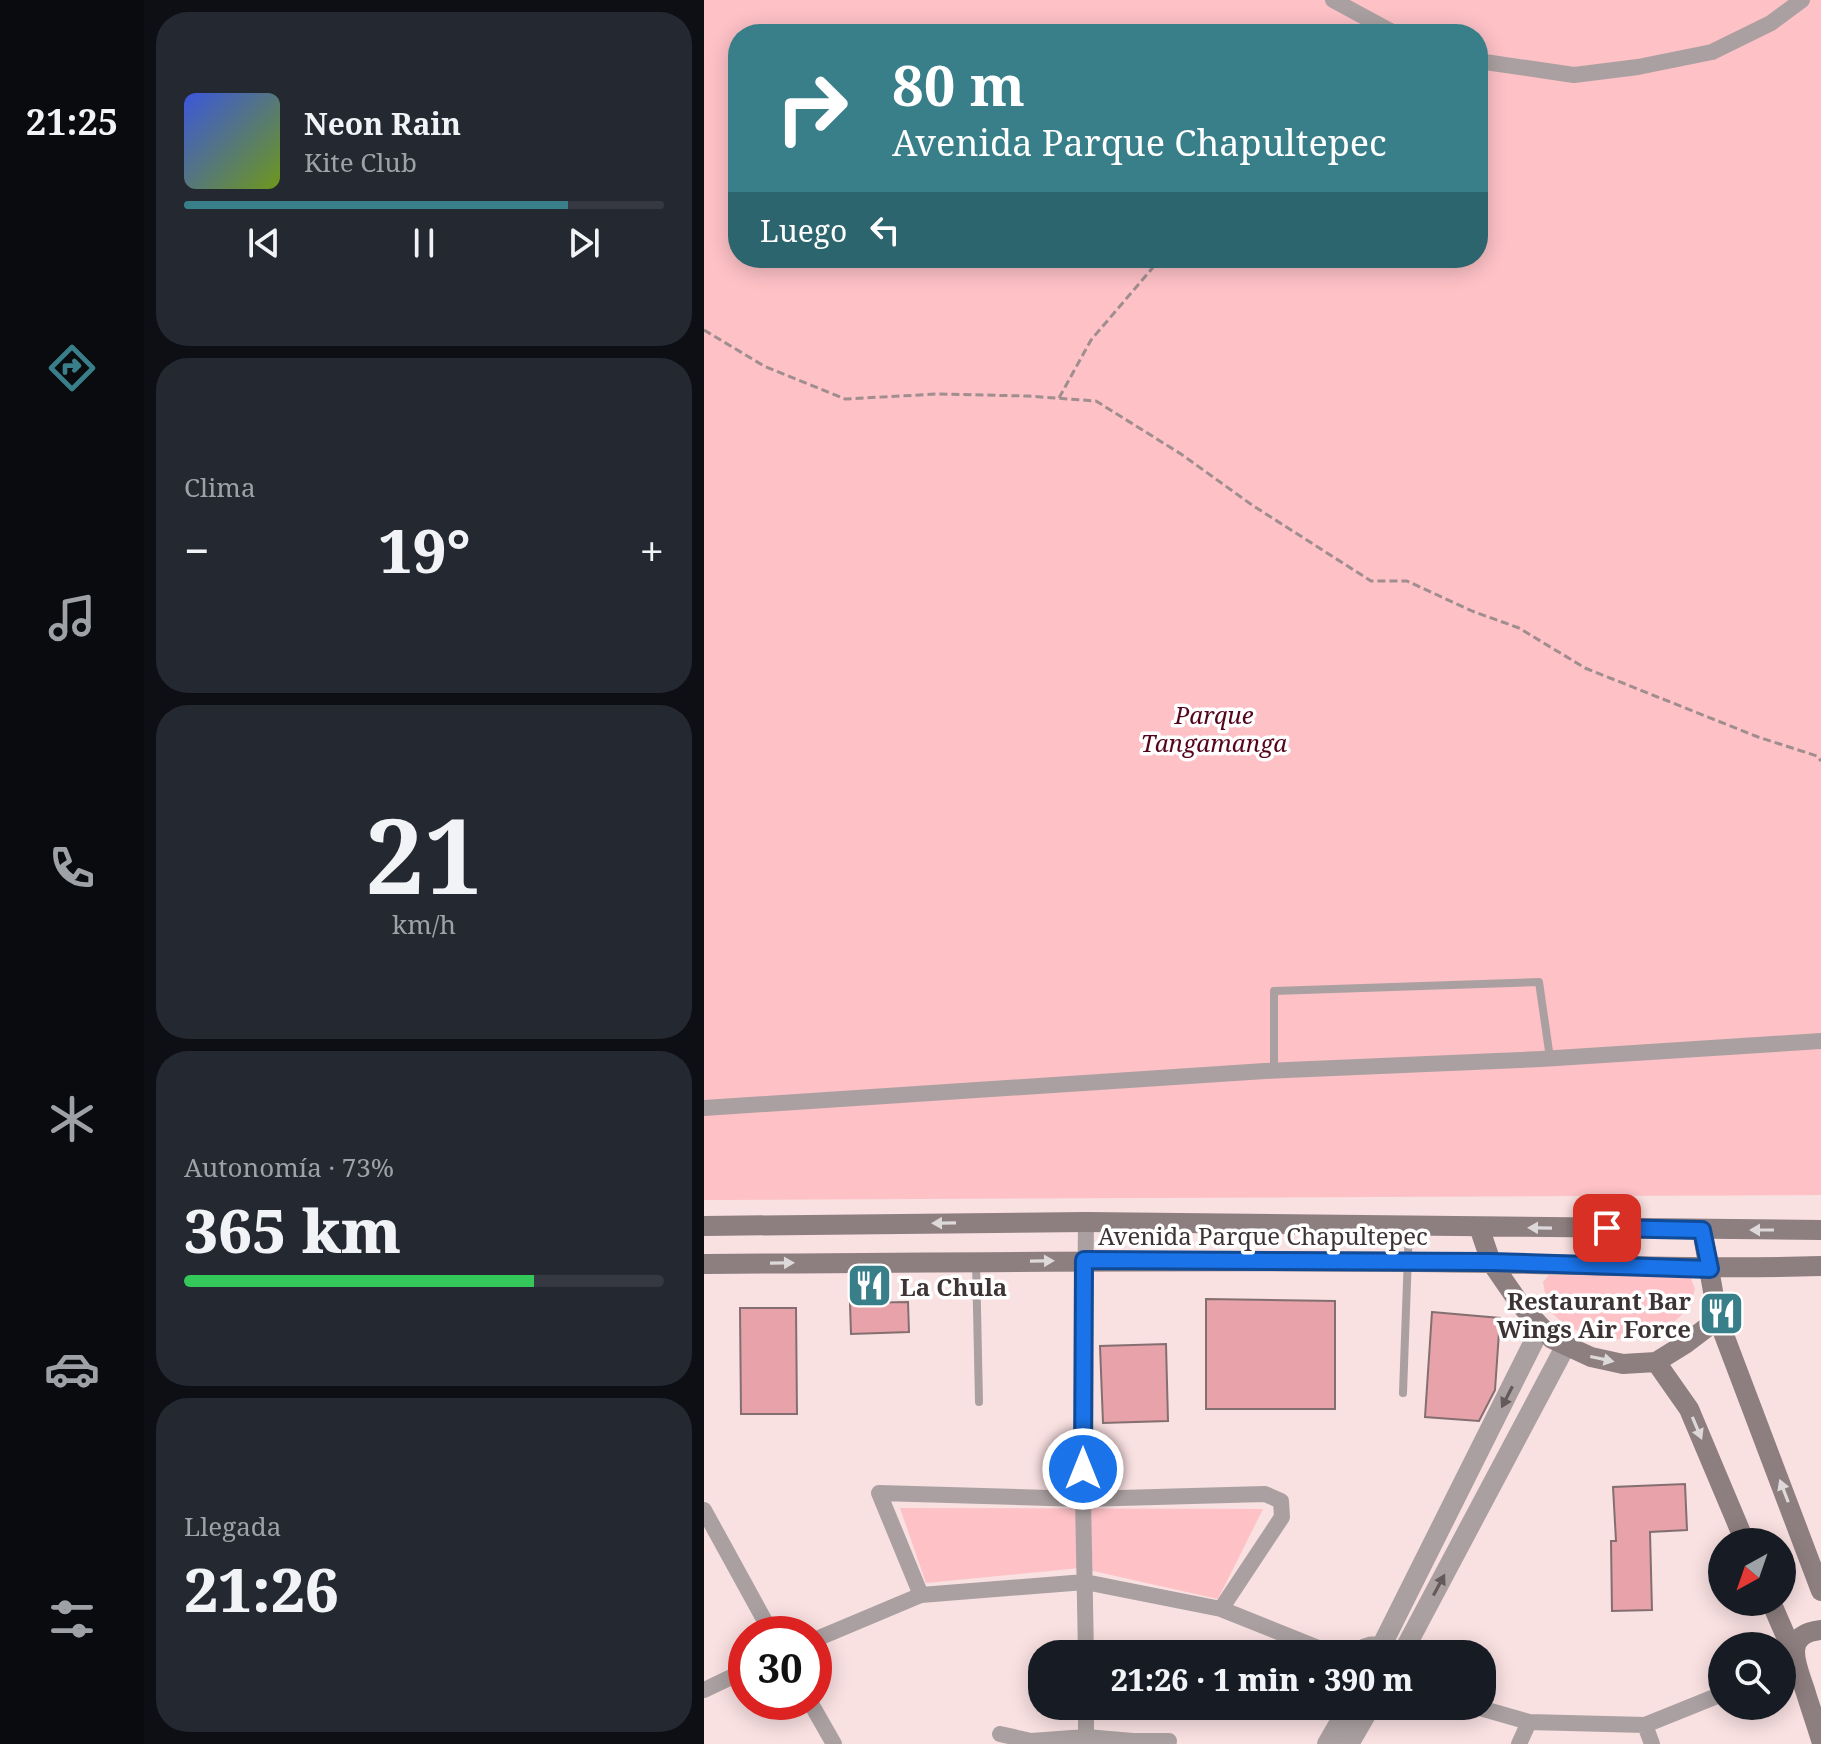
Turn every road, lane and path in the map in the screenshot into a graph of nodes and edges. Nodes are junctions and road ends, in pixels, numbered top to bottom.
1 (1333, 0) edge
2 (1802, 0) edge
3 (1377, 24) edge
4 (1488, 62) edge
5 (1152, 268) edge
6 (704, 330) edge
7 (1059, 398) junction
8 (1821, 761) edge
9 (1821, 1041) edge
10 (1550, 1058) junction
11 (1274, 1071) junction
12 (704, 1108) edge
13 (1086, 1222) junction
14 (704, 1226) edge
15 (1409, 1226) junction
16 (1479, 1227) junction
17 (1702, 1230) junction
18 (1821, 1230) edge
19 (1084, 1260) junction
20 (976, 1261) junction
21 (1409, 1261) junction
22 (1491, 1262) junction
23 (704, 1264) edge
24 (1821, 1266) edge
25 (1710, 1269) junction
26 (1718, 1319) junction
27 (1541, 1327) junction
28 (1565, 1347) junction
29 (1656, 1362) junction
30 (1403, 1393) dead end
31 (979, 1402) dead end
32 (1083, 1499) junction
33 (704, 1510) edge
34 (1739, 1528) edge
35 (1085, 1582) junction
36 (1821, 1591) edge
37 (921, 1595) junction
38 (1221, 1609) junction
39 (762, 1616) edge
40 (1821, 1630) edge
41 (832, 1632) edge
42 (1086, 1640) edge
43 (1298, 1640) edge
44 (1393, 1640) edge
45 (1409, 1640) edge
46 (1796, 1652) edge
47 (1796, 1670) edge
48 (1796, 1676) edge
49 (728, 1679) edge
50 (1821, 1684) edge
51 (704, 1690) edge
52 (1708, 1700) edge
53 (1496, 1713) edge
54 (820, 1720) edge
55 (1086, 1720) edge
56 (1341, 1720) edge
57 (1363, 1720) edge
58 (1529, 1722) junction
59 (1645, 1725) junction
60 (1000, 1734) dead end
61 (1086, 1737) junction
62 (1821, 1740) edge
63 (1169, 1741) dead end
64 (1032, 1743) edge
65 (1133, 1743) edge
66 (834, 1744) edge
67 (1327, 1744) edge
68 (1349, 1744) edge
69 (1519, 1744) edge
70 (1652, 1744) edge

1 - 3 street
2 - 4 street
5 - 7 path
6 - 7 path
7 - 8 path
9 - 10 street
10 - 11 street
10 - 11 lane
11 - 12 street
13 -> 14 main road, Avenida Parque Chapultepec
13 - 15 main road, Avenida Parque Chapultepec
13 - 19 street
15 - 16 main road, Avenida Parque Chapultepec
15 - 21 lane
17 -> 16 main road, Avenida Parque Chapultepec
16 - 22 main road
18 -> 17 main road, Avenida Parque Chapultepec
17 - 25 main road
20 -> 19 main road, Avenida Parque Chapultepec
19 - 21 main road, Avenida Parque Chapultepec
19 - 32 street
23 -> 20 main road, Avenida Parque Chapultepec
20 - 31 lane
21 - 22 main road, Avenida Parque Chapultepec
21 - 30 lane
22 - 25 main road, Avenida Parque Chapultepec
22 - 27 main road
24 - 25 main road, Avenida Parque Chapultepec
25 - 26 main road
26 - 29 main road
36 -> 26 main road
27 - 28 main road
27 -> 44 street
28 -> 29 main road
45 -> 28 street
29 -> 34 main road
32 - 35 street
32 - 37 street
32 - 38 street
33 - 39 street
35 - 37 street
35 - 38 street
35 - 42 street
37 - 41 street
38 - 43 street
40 - 46 main road
47 - 50 main road
48 - 62 main road
49 - 51 street
52 - 59 street
53 - 58 street
54 - 66 street
55 - 61 street
56 - 67 street
57 - 68 street
58 - 59 street
58 - 69 street
59 - 70 street
60 - 64 street
61 - 64 street
61 - 65 street
63 - 65 street

